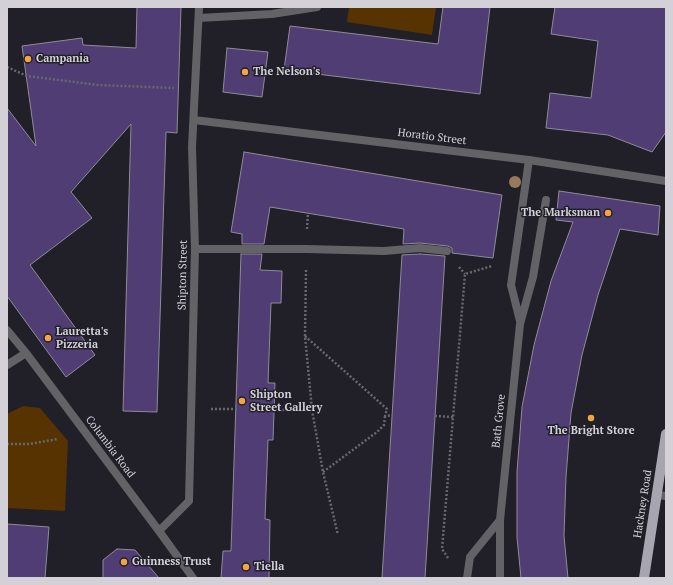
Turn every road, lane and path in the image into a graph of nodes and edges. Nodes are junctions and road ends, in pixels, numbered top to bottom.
1 (199, 7) edge
2 (317, 7) edge
3 (199, 18) junction
4 (7, 67) edge
5 (196, 89) junction
6 (194, 120) junction
7 (529, 160) junction
8 (666, 181) edge
9 (546, 200) dead end
10 (308, 213) dead end
11 (196, 249) junction
12 (306, 249) junction
13 (447, 251) dead end
14 (499, 263) dead end
15 (520, 324) junction
16 (7, 330) edge
17 (305, 336) junction
18 (26, 353) junction
19 (7, 365) edge
20 (274, 410) dead end
21 (312, 410) junction
22 (393, 415) dead end
23 (385, 416) junction
24 (435, 416) dead end
25 (453, 417) junction
26 (666, 434) edge
27 (58, 439) dead end
28 (7, 444) edge
29 (323, 472) junction
30 (662, 495) edge
31 (500, 520) junction
32 (159, 531) junction
33 (338, 535) dead end
34 (451, 562) dead end
35 (193, 578) edge
36 (467, 578) edge
37 (500, 578) edge
38 (644, 578) edge

1 - 3 street, Shipton Street
2 - 3 street
3 - 5 street, Shipton Street
4 - 5 path
5 - 6 street, Shipton Street
6 - 7 street, Horatio Street
6 - 11 street, Shipton Street
7 - 8 street, Horatio Street
7 - 15 street, Bath Grove
9 - 15 street, Bath Grove
10 - 12 path
11 - 12 street
11 - 32 street, Shipton Street
12 - 13 street
12 - 17 path
14 - 25 path
15 - 31 street, Bath Grove
16 - 18 street, Columbia Road
17 - 21 path
17 - 23 path
18 - 19 street
18 - 32 street, Columbia Road
20 - 21 path
21 - 29 path
22 - 23 path
23 - 29 path
24 - 25 path
25 - 34 path
26 - 30 main road, Hackney Road
27 - 28 path
29 - 33 path
30 - 38 main road, Hackney Road
31 - 36 street
31 - 37 street, Bath Grove
32 - 35 street, Columbia Road

